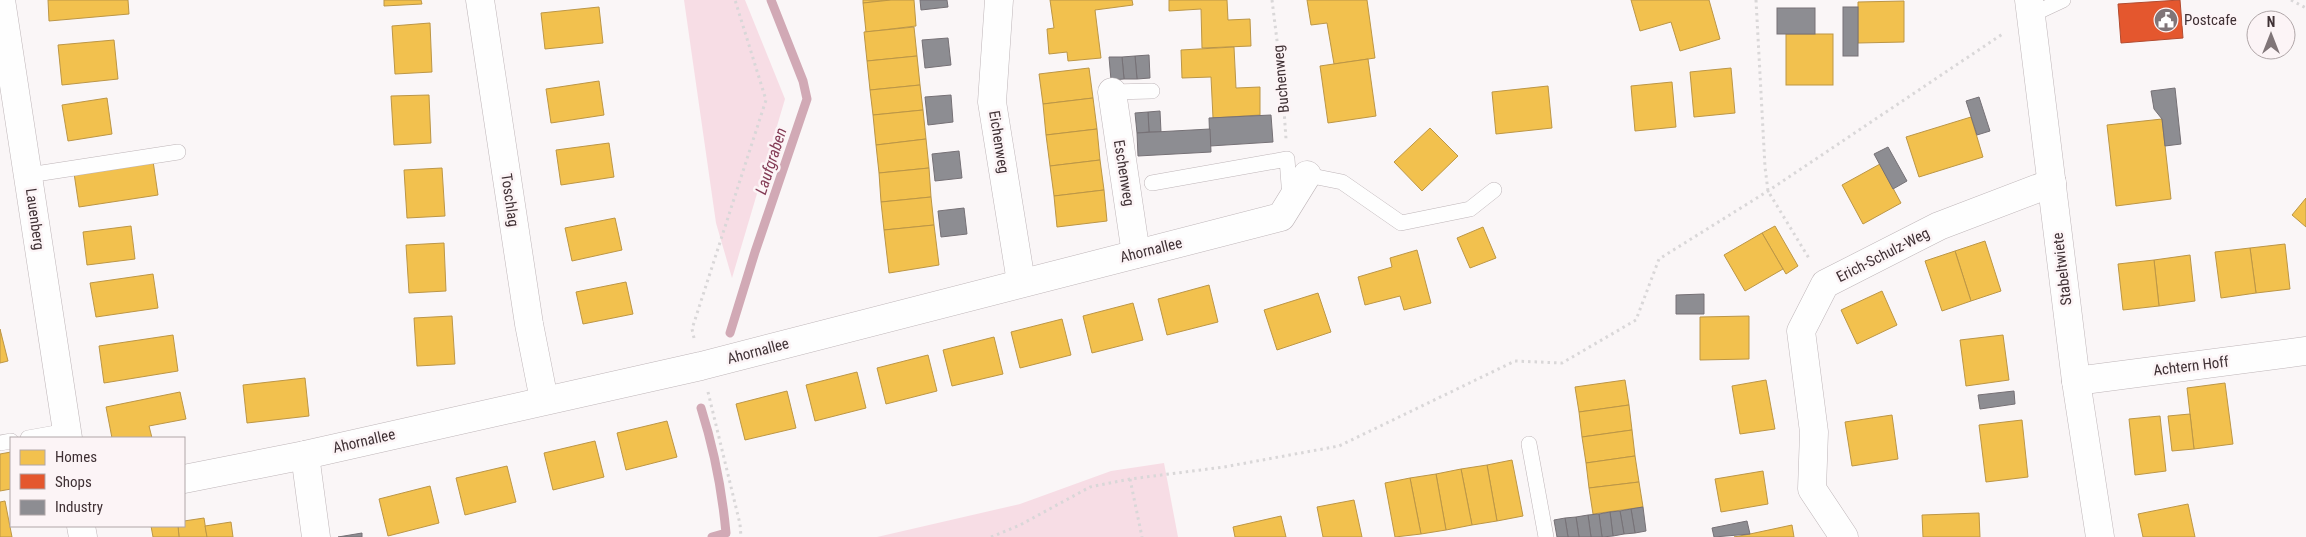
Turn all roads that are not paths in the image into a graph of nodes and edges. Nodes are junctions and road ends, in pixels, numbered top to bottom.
1 (1, 0) edge
2 (480, 0) edge
3 (999, 0) edge
4 (2063, 0) edge
5 (2030, 7) edge
6 (1152, 91) dead end
7 (1112, 92) joint
8 (178, 152) dead end
9 (1297, 167) junction
10 (29, 175) junction
11 (1152, 183) dead end
12 (2052, 183) junction
13 (1494, 190) dead end
14 (1136, 254) junction
15 (1021, 282) junction
16 (2306, 351) edge
17 (2076, 381) junction
18 (544, 400) junction
19 (68, 435) edge
20 (41, 437) edge
21 (1529, 444) dead end
22 (305, 455) junction
23 (185, 479) edge
24 (316, 537) edge
25 (1546, 537) edge
26 (1844, 537) edge
27 (2100, 537) edge

1 - 10 street, Lauenberg
2 - 18 street, Toschlag
3 - 15 street, Eichenweg
4 - 5 lane
5 - 12 street, Stabeltwiete
6 - 7 lane
7 - 14 street, Eschenweg
8 - 10 lane
9 - 11 lane
9 - 13 lane
9 - 14 street, Ahornallee
10 - 19 street, Lauenberg
12 - 17 street, Stabeltwiete
12 - 26 street, Erich-Schulz-Weg
14 - 15 street, Ahornallee
15 - 18 street, Ahornallee
16 - 17 street, Achtern Hoff
17 - 27 street, Stabeltwiete
18 - 22 street, Ahornallee
19 - 20 lane
21 - 25 lane
22 - 23 street, Ahornallee
22 - 24 street

